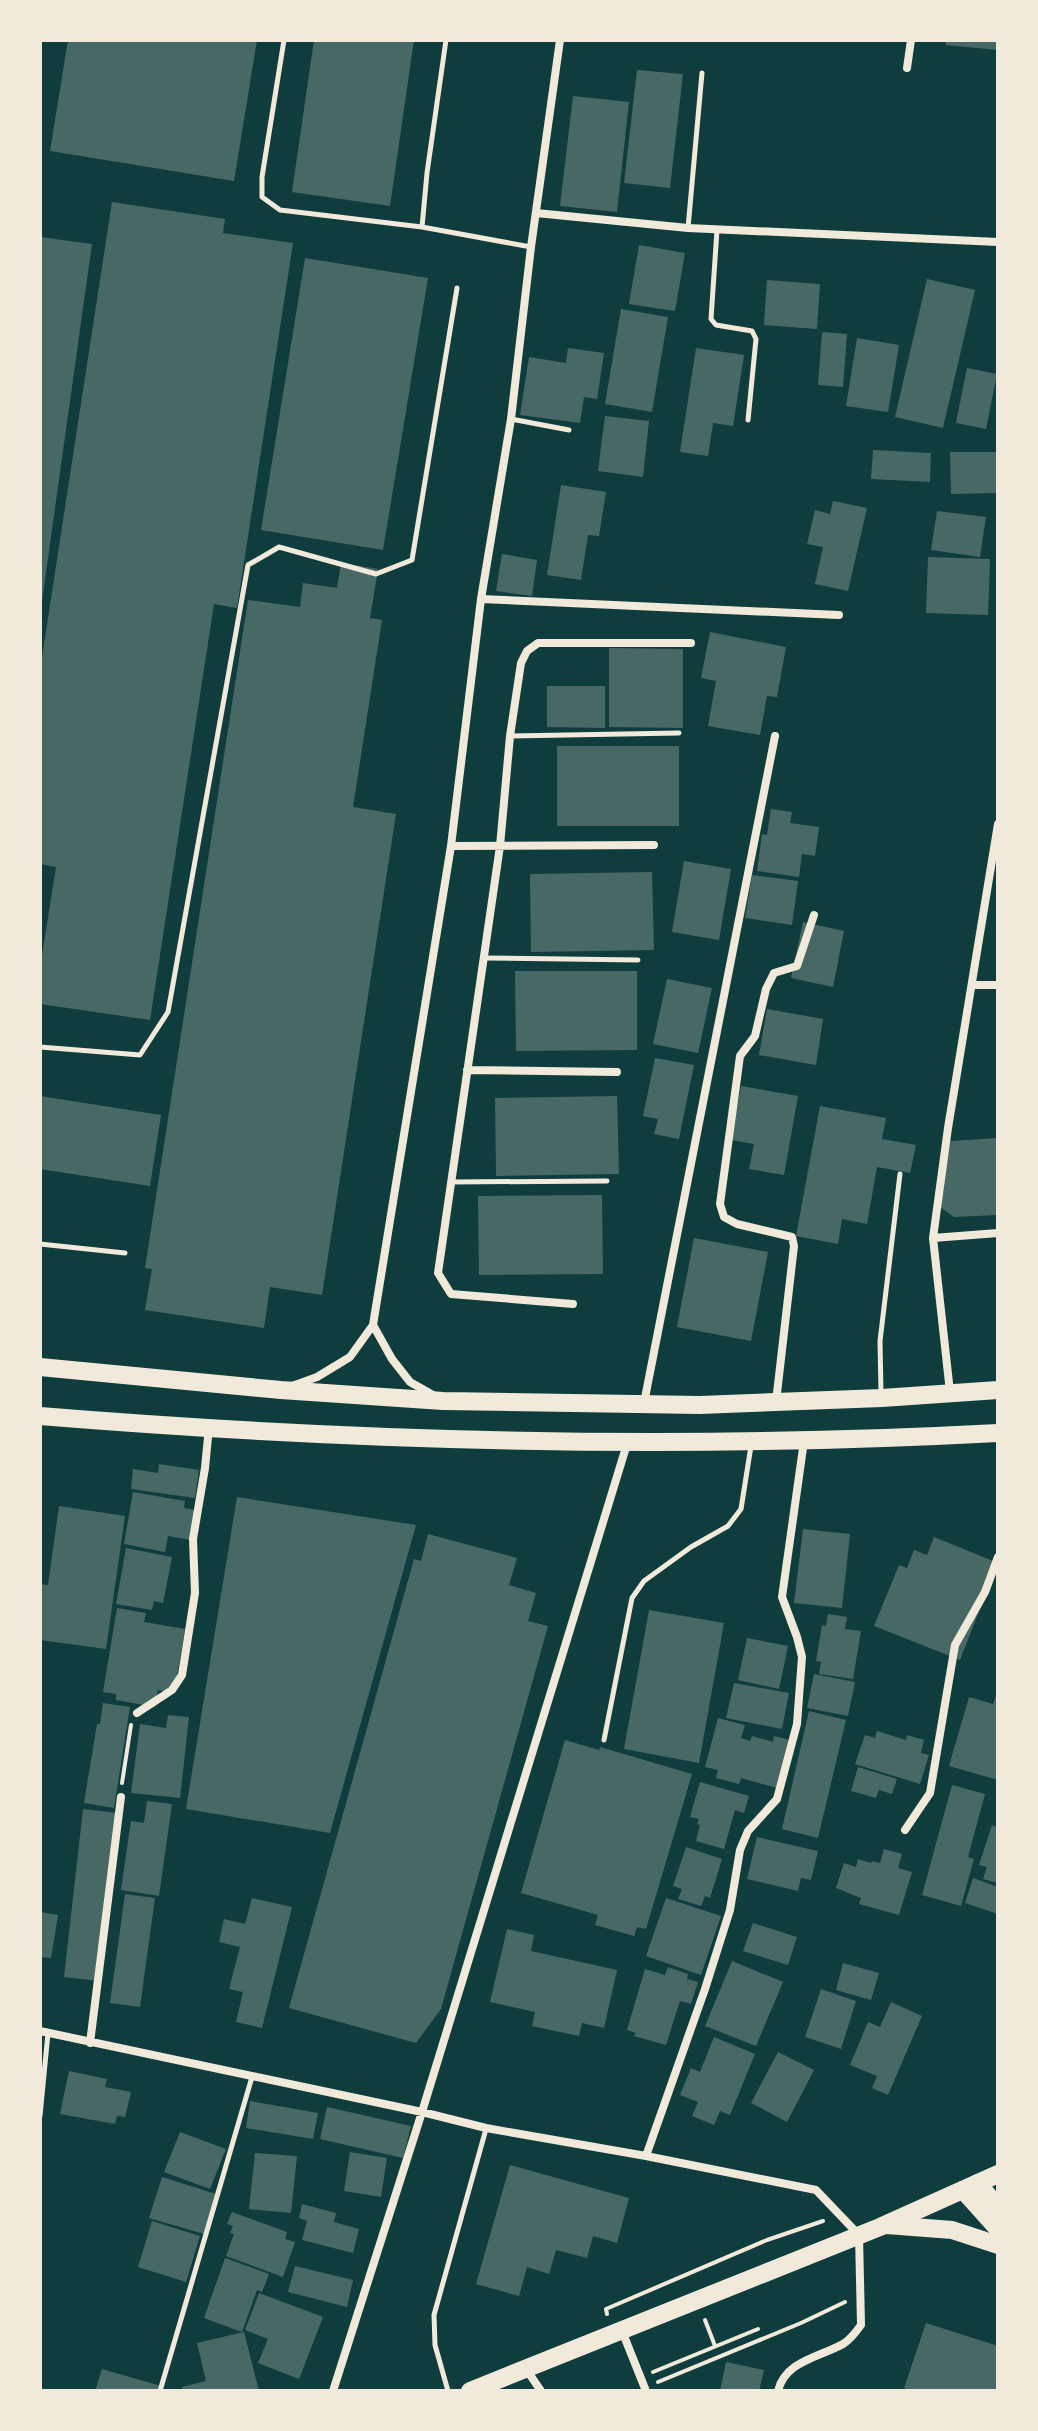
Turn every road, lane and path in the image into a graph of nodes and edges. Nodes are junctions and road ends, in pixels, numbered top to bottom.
1 (284, 40) edge
2 (446, 40) edge
3 (560, 40) edge
4 (911, 40) edge
5 (907, 68) dead end
6 (702, 73) dead end
7 (536, 213) junction
8 (422, 227) junction
9 (688, 228) junction
10 (718, 229) junction
11 (998, 242) edge
12 (531, 247) junction
13 (457, 288) dead end
14 (511, 419) junction
15 (748, 420) dead end
16 (569, 430) dead end
17 (481, 599) junction
18 (839, 615) dead end
19 (691, 643) dead end
20 (679, 733) dead end
21 (510, 736) junction
22 (775, 736) dead end
23 (998, 824) edge
24 (654, 845) dead end
25 (451, 846) junction
26 (500, 846) junction
27 (996, 860) edge
28 (814, 915) dead end
29 (483, 958) junction
30 (638, 960) dead end
31 (972, 985) junction
32 (998, 985) edge
33 (40, 1047) edge
34 (467, 1070) junction
35 (617, 1072) dead end
36 (900, 1174) dead end
37 (607, 1181) dead end
38 (451, 1182) junction
39 (998, 1233) edge
40 (933, 1238) junction
41 (40, 1244) edge
42 (125, 1253) dead end
43 (573, 1304) dead end
44 (373, 1325) junction
45 (40, 1367) edge
46 (281, 1390) junction
47 (998, 1390) edge
48 (950, 1393) junction
49 (882, 1398) junction
50 (443, 1401) junction
51 (775, 1403) junction
52 (644, 1404) junction
53 (40, 1416) edge
54 (209, 1427) junction
55 (998, 1433) edge
56 (804, 1440) junction
57 (752, 1442) junction
58 (627, 1443) junction
59 (998, 1557) edge
60 (137, 1713) joint
61 (604, 1740) dead end
62 (121, 1797) joint
63 (905, 1830) dead end
64 (44, 2032) edge
65 (90, 2043) junction
66 (253, 2076) junction
67 (422, 2112) junction
68 (40, 2116) edge
69 (486, 2128) junction
70 (646, 2156) junction
71 (998, 2174) edge
72 (971, 2186) junction
73 (998, 2208) edge
74 (841, 2216) junction
75 (884, 2224) junction
76 (998, 2229) edge
77 (859, 2235) junction
78 (998, 2245) edge
79 (861, 2294) junction
80 (615, 2324) junction
81 (758, 2329) dead end
82 (526, 2369) junction
83 (646, 2374) dead end
84 (648, 2388) edge
85 (160, 2391) edge
86 (333, 2391) edge
87 (448, 2391) edge
88 (470, 2391) edge
89 (541, 2391) edge
90 (778, 2391) edge

1 - 8 lane
2 - 8 lane
3 - 7 street
4 - 5 street
6 - 9 lane
7 - 9 street
7 - 12 street
8 - 12 lane
9 - 10 street
10 - 11 street
10 - 15 lane
12 - 14 street
13 - 33 lane
14 - 16 lane
14 - 17 street
17 - 18 street
17 - 25 street
19 - 21 street
20 - 21 lane
21 - 26 street
22 - 52 street
23 - 27 street
24 - 26 street
25 - 26 street
25 - 44 street
26 - 29 street
27 - 31 street
28 - 51 street
29 - 30 lane
29 - 34 street
31 - 32 street
31 - 40 street
34 - 35 street
34 - 38 street
36 - 49 lane
37 - 38 lane
38 - 43 street
39 - 40 street
40 - 48 street
41 - 42 lane
44 - 46 street
44 - 50 street
45 - 46 main road
46 - 50 main road
47 - 48 main road
48 - 49 main road
49 - 51 main road
50 - 52 main road
51 - 52 main road
53 - 54 main road
54 - 58 main road
54 - 60 street
55 - 56 main road
56 - 57 main road
56 - 70 street
57 - 58 main road
57 - 61 lane
58 - 67 street
59 - 63 street
60 - 62 path
62 - 65 street
64 - 65 street
64 - 68 lane
65 - 66 street
66 - 67 street
66 - 85 lane
67 - 69 street
67 - 86 street
69 - 70 street
69 - 87 lane
70 - 74 street
71 - 72 main road
72 - 73 main road
72 - 75 main road
72 - 76 main road
74 - 77 street
74 - 80 path
75 - 77 main road
75 - 78 main road
77 - 79 street
77 - 80 main road
79 - 84 path
79 - 90 street
80 - 82 main road
80 - 84 street
81 - 83 path
82 - 88 main road
82 - 89 street

